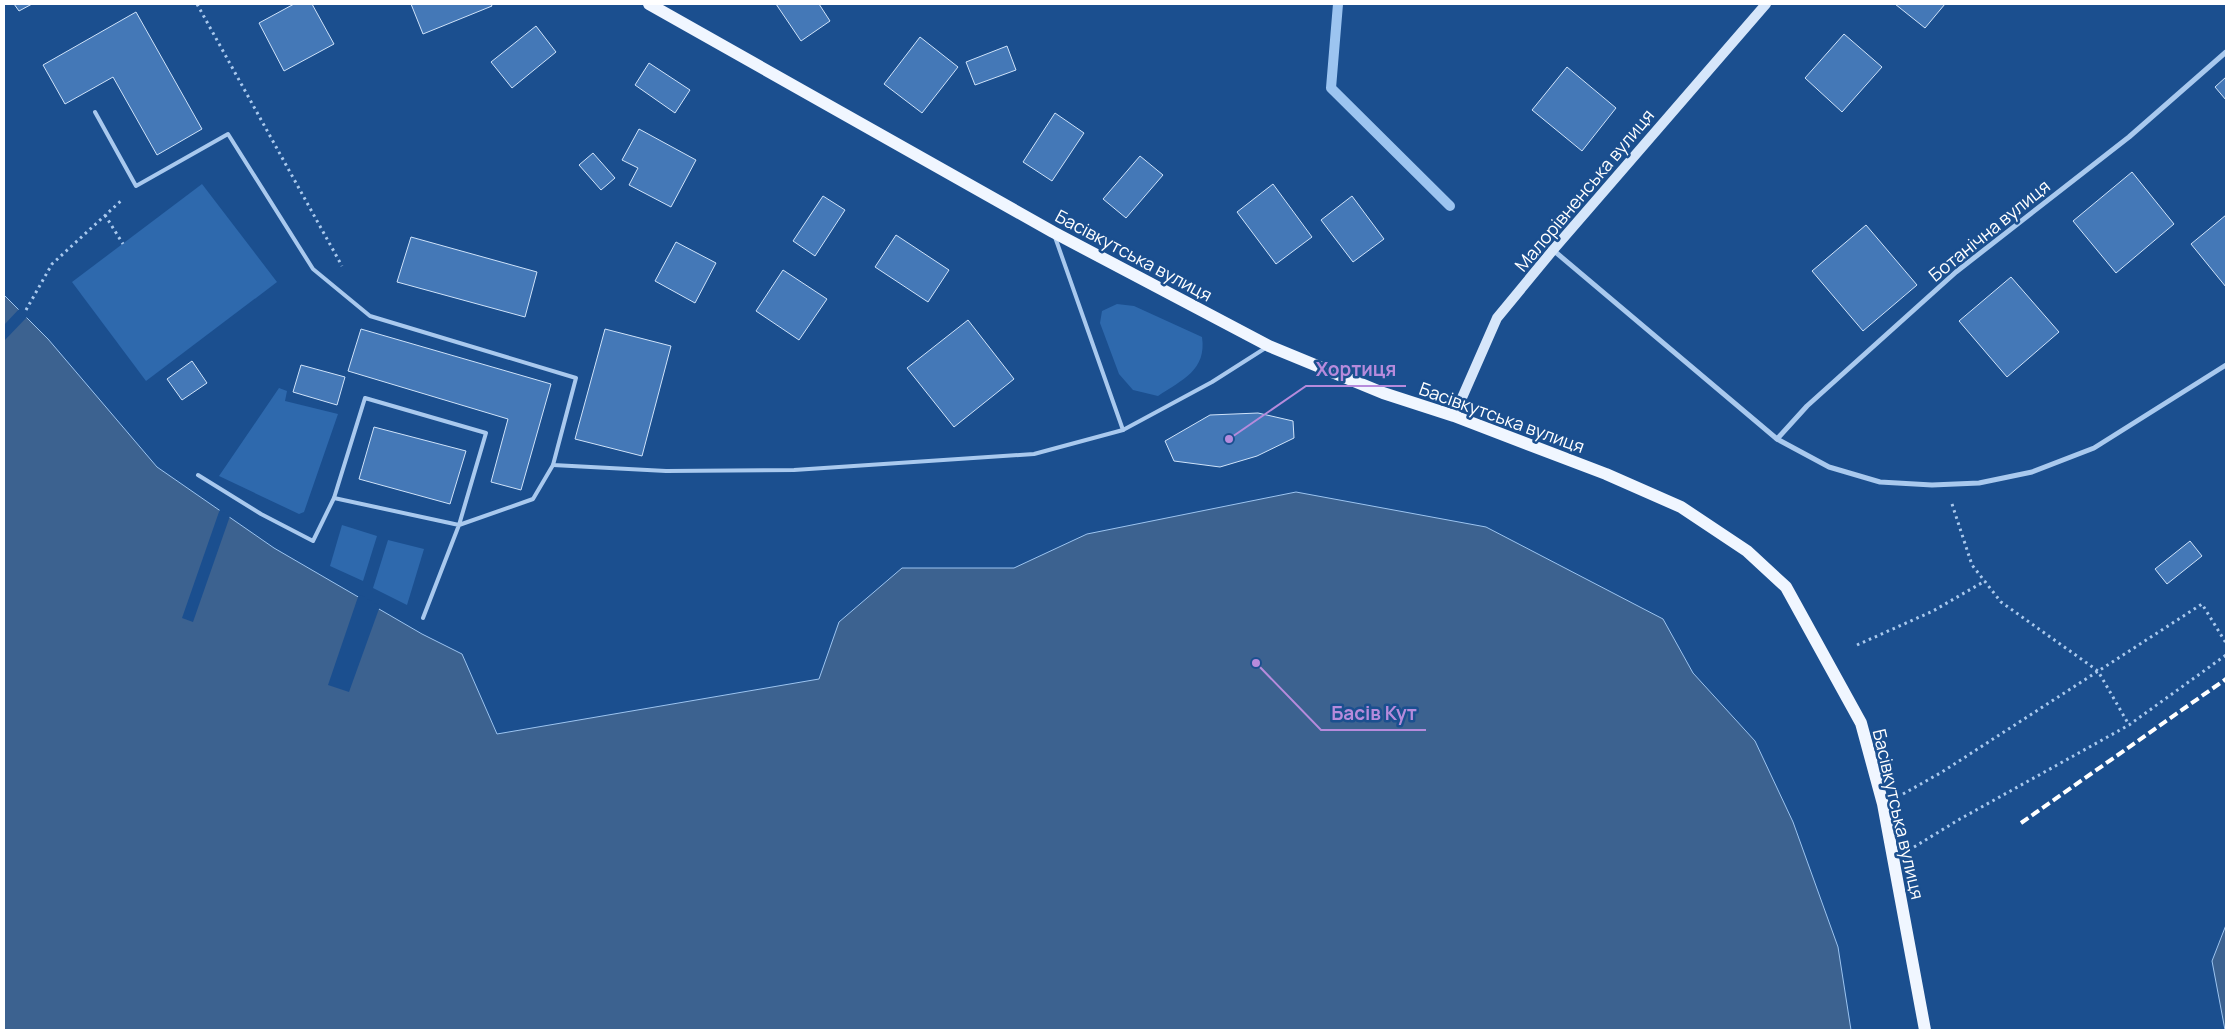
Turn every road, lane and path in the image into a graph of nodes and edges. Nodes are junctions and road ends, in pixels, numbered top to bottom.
1 (197, 4) edge
2 (649, 4) edge
3 (1766, 4) edge
4 (2226, 52) edge
5 (95, 112) dead end
6 (136, 186) junction
7 (106, 215) junction
8 (1053, 232) junction
9 (123, 244) dead end
10 (1553, 250) junction
11 (346, 273) dead end
12 (26, 310) dead end
13 (1269, 346) junction
14 (2226, 365) edge
15 (1454, 416) junction
16 (1123, 430) junction
17 (1777, 439) junction
18 (553, 465) junction
19 (198, 475) dead end
20 (1946, 484) junction
21 (334, 498) junction
22 (459, 526) junction
23 (1985, 581) junction
24 (423, 618) dead end
25 (2226, 643) edge
26 (1858, 645) dead end
27 (2226, 655) edge
28 (2098, 671) junction
29 (2129, 725) junction
30 (1916, 788) dead end
31 (1894, 859) junction
32 (1926, 1030) edge

1 - 11 path
2 - 8 main road, Басівкутська вулиця
3 - 10 street, Малорівненська вулиця
4 - 17 street, Ботанічна вулиця
5 - 6 lane
6 - 7 path
6 - 18 lane
7 - 9 path
7 - 12 path
8 - 13 main road, Басівкутська вулиця
8 - 16 lane
10 - 15 street, Малорівненська вулиця
10 - 17 street
13 - 15 main road, Басівкутська вулиця
13 - 16 lane
14 - 20 street
15 - 31 main road, Басівкутська вулиця
16 - 18 lane
17 - 20 street
18 - 22 lane
19 - 21 lane
20 - 23 path
21 - 22 lane
21 - 22 lane
22 - 24 lane
23 - 26 path
23 - 28 path
25 - 28 path
27 - 29 path
28 - 29 path
28 - 30 path
29 - 31 path
31 - 32 main road, Басівкутська вулиця

